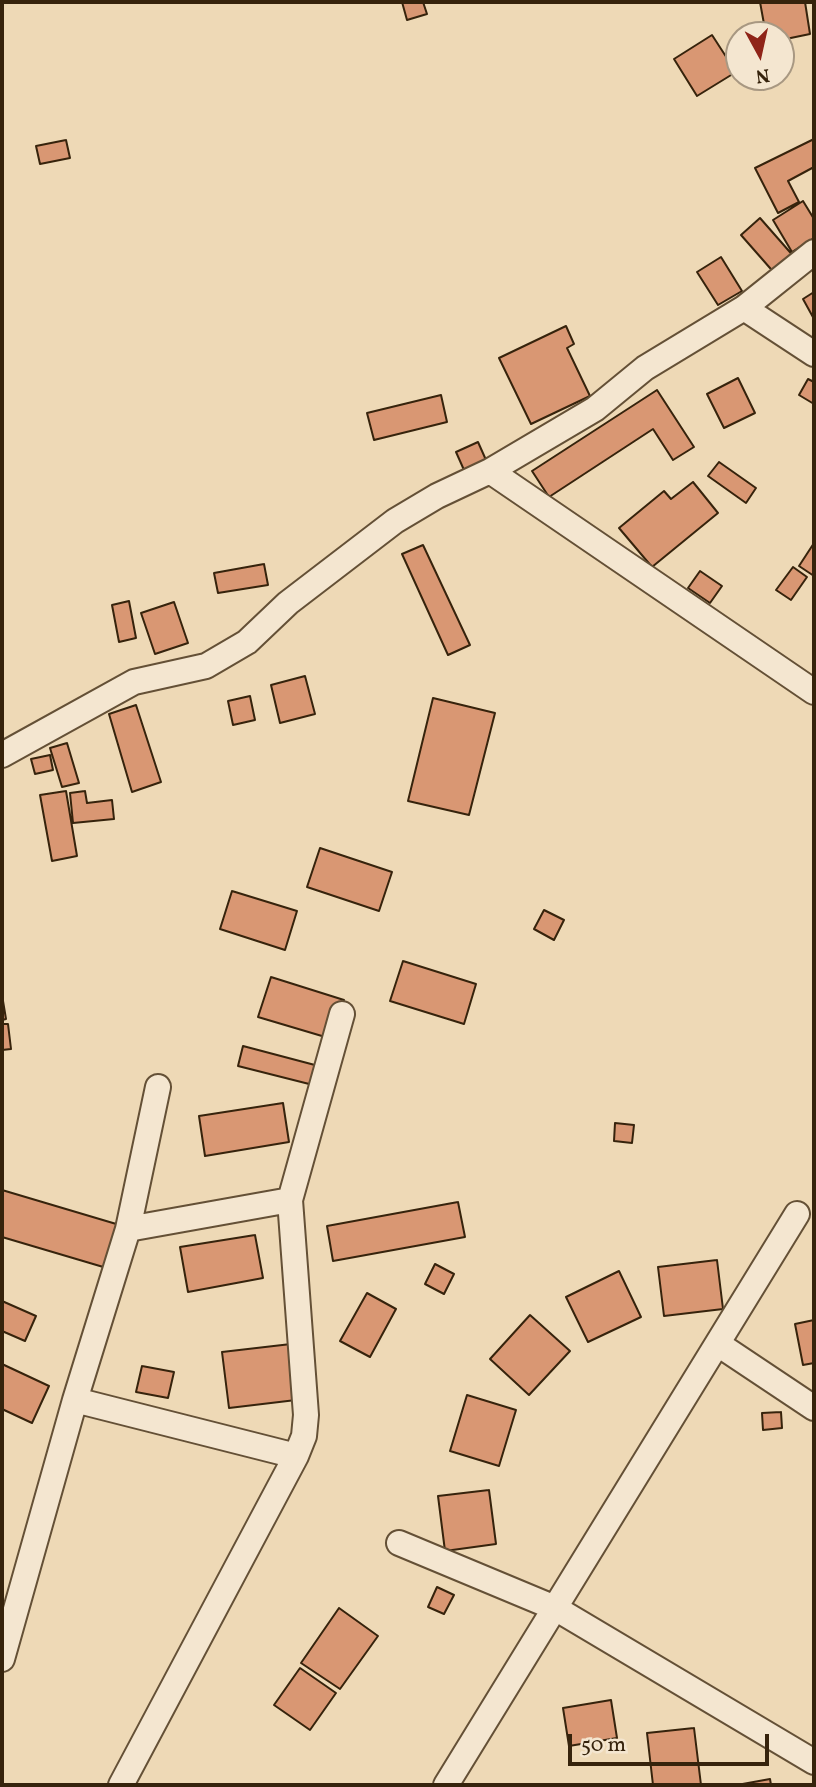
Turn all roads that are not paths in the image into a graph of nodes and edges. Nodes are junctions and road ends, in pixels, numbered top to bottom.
1 (814, 252) edge
2 (744, 308) junction
3 (814, 354) edge
4 (490, 471) junction
5 (814, 692) edge
6 (2, 755) edge
7 (342, 1014) dead end
8 (158, 1087) dead end
9 (289, 1200) junction
10 (797, 1214) dead end
11 (128, 1229) junction
12 (718, 1344) junction
13 (75, 1400) junction
14 (814, 1408) edge
15 (296, 1456) junction
16 (399, 1543) dead end
17 (555, 1608) junction
18 (2, 1659) edge
19 (814, 1762) edge
20 (121, 1785) edge
21 (446, 1785) edge

1 - 2 street
2 - 3 street
2 - 4 street
4 - 5 street
4 - 6 street
7 - 9 street
8 - 11 street
9 - 11 street
9 - 15 street
10 - 12 street
11 - 13 street
12 - 14 street
12 - 17 street
13 - 15 street
13 - 18 street
15 - 20 street
16 - 17 street
17 - 19 street
17 - 21 street

